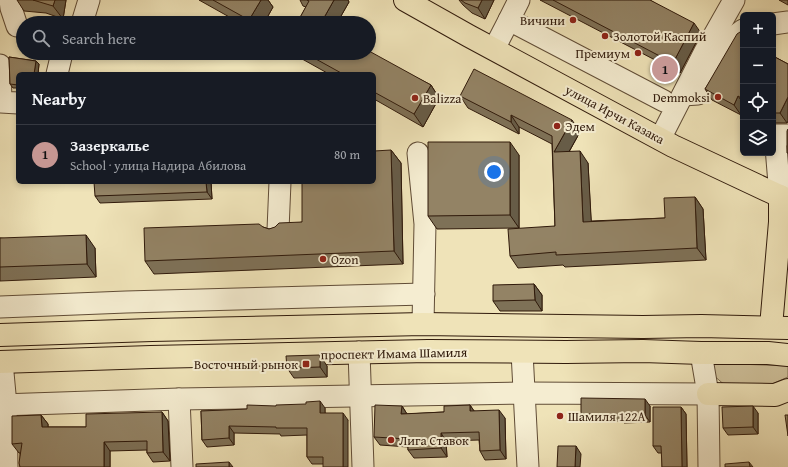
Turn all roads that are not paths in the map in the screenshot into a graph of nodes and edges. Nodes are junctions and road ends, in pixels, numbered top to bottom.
1 (10, 0) edge
2 (89, 0) edge
3 (405, 0) edge
4 (438, 0) edge
5 (519, 0) edge
6 (734, 0) edge
7 (84, 16) edge
8 (509, 20) junction
9 (788, 22) edge
10 (776, 24) edge
11 (13, 25) edge
12 (453, 26) junction
13 (740, 32) edge
14 (494, 49) junction
15 (60, 60) edge
16 (0, 65) edge
17 (57, 72) edge
18 (673, 98) junction
19 (16, 103) edge
20 (788, 135) edge
21 (660, 139) junction
22 (418, 153) dead end
23 (280, 184) edge
24 (784, 198) edge
25 (278, 230) edge
26 (424, 294) junction
27 (0, 307) edge
28 (423, 324) junction
29 (780, 327) edge
30 (0, 335) edge
31 (360, 352) junction
32 (522, 352) junction
33 (701, 353) junction
34 (788, 355) edge
35 (1, 362) edge
36 (525, 393) junction
37 (784, 393) edge
38 (708, 394) junction
39 (361, 396) junction
40 (179, 399) junction
41 (3, 405) edge
42 (7, 467) edge
43 (182, 467) edge
44 (363, 467) edge
45 (528, 467) edge
46 (709, 467) edge

1 - 11 street
2 - 7 street
3 - 12 main road, улица Ирчи Казака
4 - 12 main road
5 - 8 street
6 - 18 street
8 - 14 street
8 - 18 street
9 - 10 street
12 - 14 main road, улица Ирчи Казака
13 - 18 street
14 - 21 main road, улица Ирчи Казака
15 - 17 street
16 - 19 street
18 - 21 street
20 - 24 street
21 - 24 main road, улица Ирчи Казака
22 - 26 street
23 - 25 street
24 - 29 main road
26 - 27 street
26 - 28 street
28 - 29 main road, проспект Имама Шамиля
28 - 30 main road, проспект Имама Шамиля
31 - 32 main road, проспект Имама Шамиля
31 - 35 main road, проспект Имама Шамиля
31 - 39 street
32 - 33 main road, проспект Имама Шамиля
32 - 36 street
33 - 34 main road, проспект Имама Шамиля
33 - 38 street
35 - 41 street
36 - 38 street
36 - 39 street
36 - 45 street
37 - 38 main road
38 - 46 street
39 - 40 street
39 - 44 street
40 - 41 street
40 - 43 street
41 - 42 street

